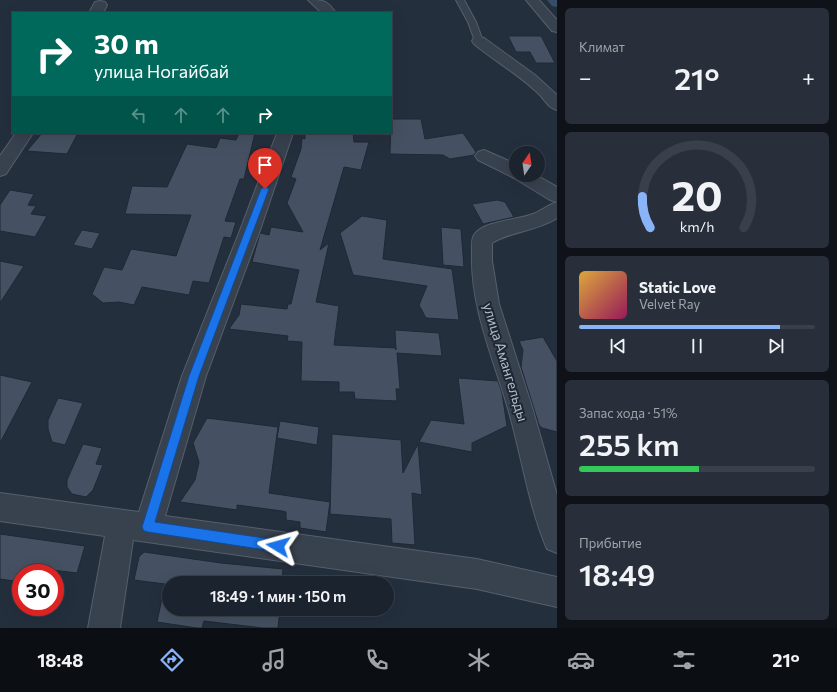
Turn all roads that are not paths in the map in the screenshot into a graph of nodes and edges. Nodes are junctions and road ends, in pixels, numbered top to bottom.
1 (314, 0) edge
2 (460, 0) edge
3 (532, 0) edge
4 (328, 12) edge
5 (557, 28) edge
6 (480, 41) joint
7 (557, 105) edge
8 (23, 134) edge
9 (285, 134) edge
10 (484, 156) dead end
11 (509, 168) edge
12 (0, 170) edge
13 (534, 182) edge
14 (557, 195) edge
15 (557, 208) edge
16 (0, 507) edge
17 (135, 525) junction
18 (557, 539) edge
19 (557, 592) edge
20 (104, 628) edge

1 - 4 street
2 - 6 lane
3 - 5 street
6 - 7 street
8 - 12 street
9 - 17 street
10 - 11 street
13 - 14 street
15 - 18 street, улица Амангельды
16 - 17 street
17 - 19 street
17 - 20 street

